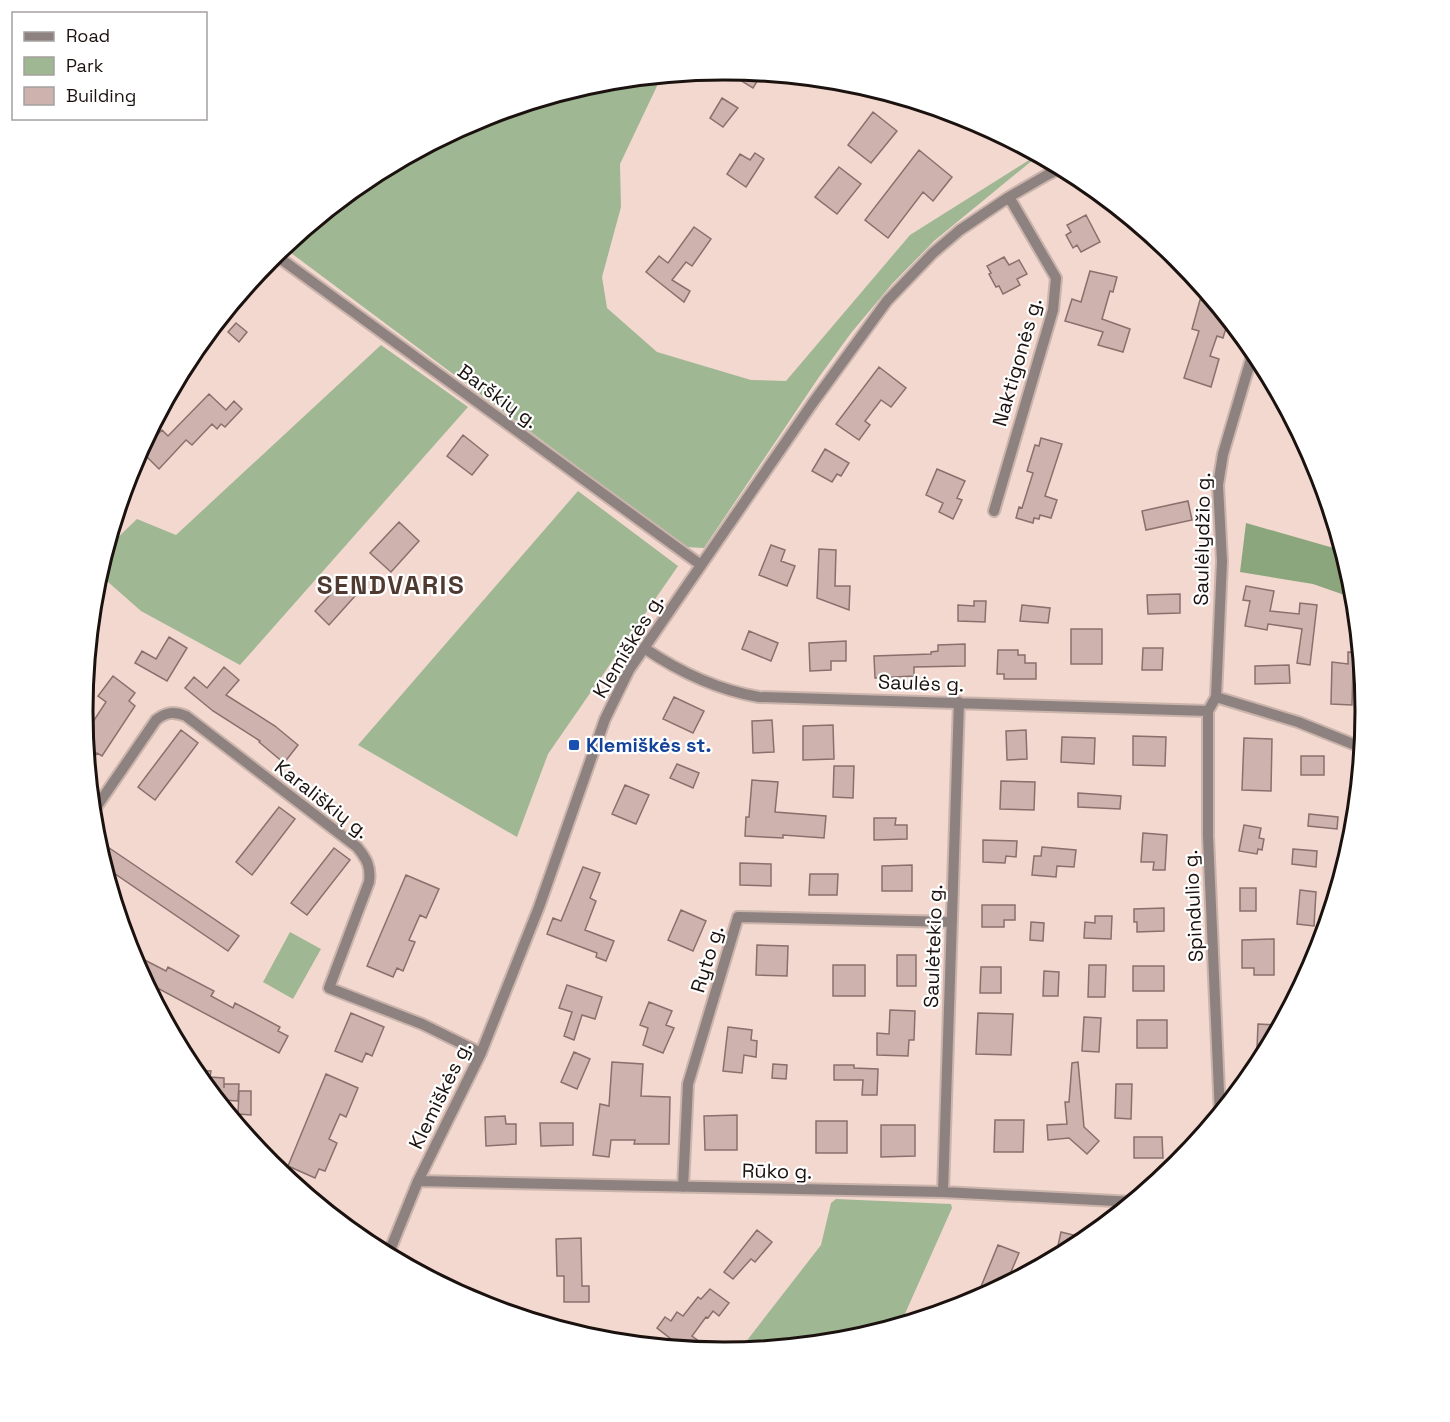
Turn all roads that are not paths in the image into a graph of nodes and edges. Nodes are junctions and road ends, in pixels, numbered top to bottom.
1 (1053, 172) edge
2 (1010, 197) junction
3 (282, 260) edge
4 (1251, 361) edge
5 (994, 511) dead end
6 (701, 565) junction
7 (644, 648) junction
8 (1216, 697) junction
9 (959, 702) junction
10 (1208, 711) junction
11 (1355, 745) edge
12 (100, 801) edge
13 (952, 922) junction
14 (481, 1053) junction
15 (1219, 1103) edge
16 (418, 1181) junction
17 (683, 1187) junction
18 (944, 1192) junction
19 (1122, 1201) edge
20 (391, 1247) edge

1 - 2 street, Klemiškės g.
2 - 5 street, Naktigonės g.
2 - 6 street, Klemiškės g.
3 - 6 street, Barškių g.
4 - 8 street, Saulėlydžio g.
6 - 7 street, Klemiškės g.
7 - 9 street, Saulės g.
7 - 14 street, Klemiškės g.
8 - 10 street, Spindulio g.
8 - 11 street
9 - 10 street, Saulės g.
9 - 13 street, Saulėtekio g.
10 - 15 street, Spindulio g.
12 - 14 street, Karališkių g.
13 - 17 street, Ryto g.
13 - 18 street, Saulėtekio g.
14 - 16 street, Klemiškės g.
16 - 17 street, Rūko g.
16 - 20 street, Klemiškės g.
17 - 18 street, Rūko g.
18 - 19 street, Rūko g.

